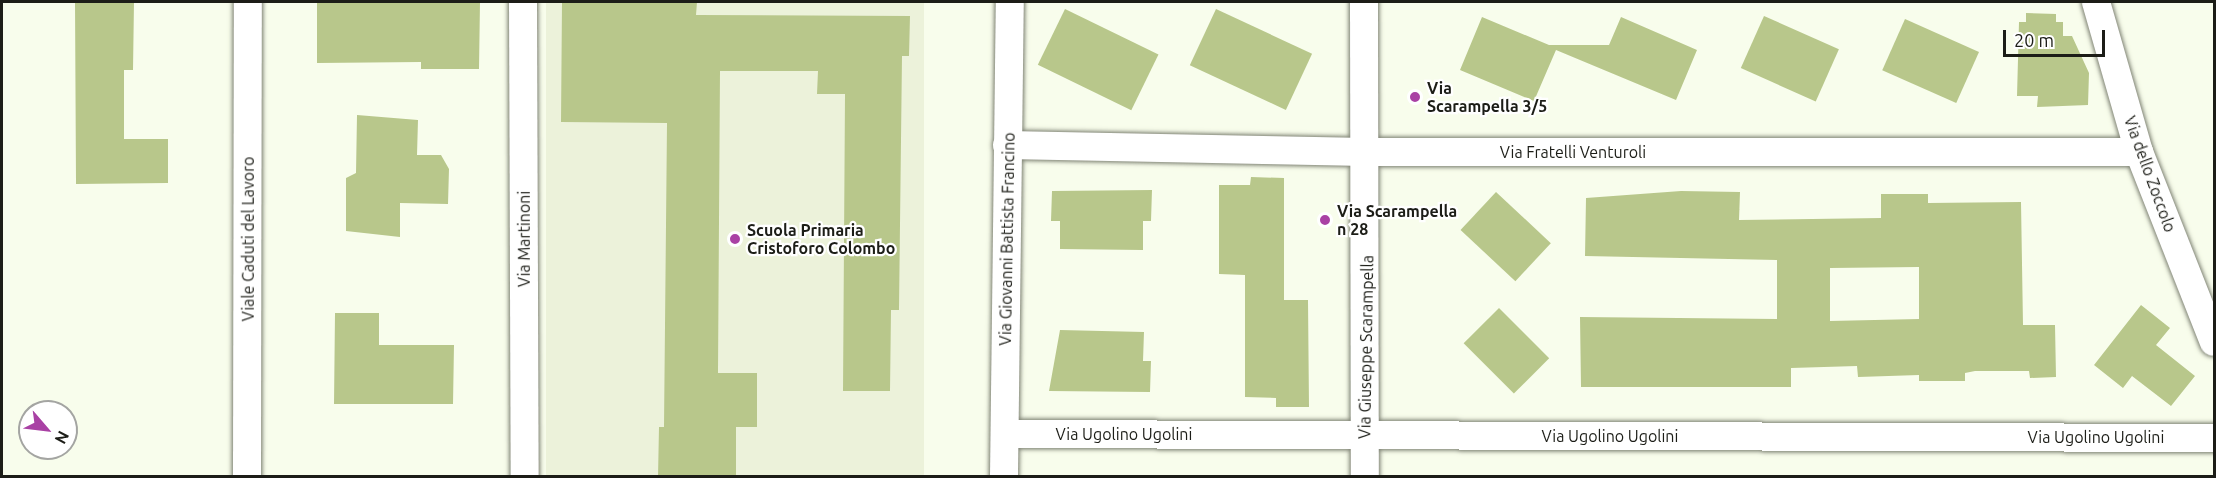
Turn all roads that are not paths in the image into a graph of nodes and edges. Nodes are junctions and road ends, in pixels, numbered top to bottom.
1 (248, 2) edge
2 (523, 2) edge
3 (1010, 2) edge
4 (1364, 2) edge
5 (2096, 2) edge
6 (1007, 145) junction
7 (1366, 152) junction
8 (2139, 152) junction
9 (2214, 342) edge
10 (1005, 434) junction
11 (1364, 435) junction
12 (2214, 438) edge
13 (247, 477) edge
14 (525, 477) edge
15 (1004, 477) edge
16 (1365, 477) edge

1 - 13 street, Viale Caduti del Lavoro
2 - 14 street, Via Martinoni
3 - 6 street, Via Giovanni Battista Francino
4 - 7 street, Via Giuseppe Scarampella
5 - 8 street, Via dello Zoccolo
6 - 7 street, Via Fratelli Venturoli
6 - 10 street, Via Giovanni Battista Francino
7 - 8 street, Via Fratelli Venturoli
7 - 11 street, Via Giuseppe Scarampella
8 - 9 street, Via dello Zoccolo
10 - 11 street, Via Ugolino Ugolini
10 - 15 street, Via Giovanni Battista Francino
11 - 12 street, Via Ugolino Ugolini
11 - 16 street, Via Giuseppe Scarampella

